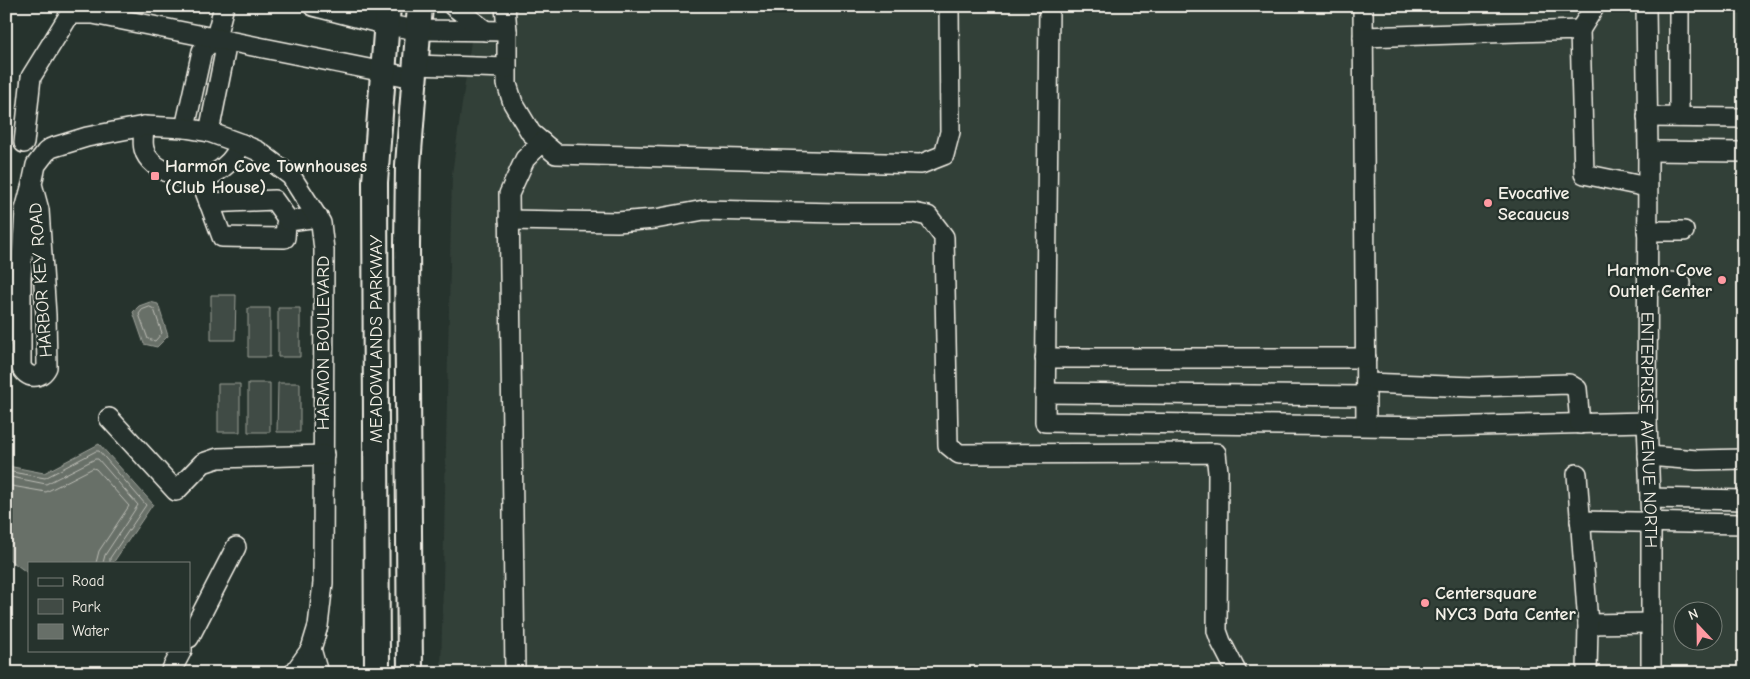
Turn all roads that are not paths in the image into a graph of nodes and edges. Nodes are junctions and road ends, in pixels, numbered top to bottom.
1 (224, 6) edge
2 (420, 6) edge
3 (453, 6) edge
4 (505, 6) edge
5 (949, 6) edge
6 (1049, 6) edge
7 (1363, 6) edge
8 (1595, 6) edge
9 (1646, 6) edge
10 (1679, 6) edge
11 (321, 7) edge
12 (92, 10) edge
13 (388, 16) edge
14 (418, 30) junction
15 (1580, 30) junction
16 (486, 31) junction
17 (507, 31) junction
18 (1363, 36) junction
19 (216, 37) junction
20 (506, 68) junction
21 (415, 71) junction
22 (384, 72) junction
23 (1647, 117) junction
24 (1680, 118) junction
25 (1744, 118) edge
26 (144, 126) junction
27 (185, 128) junction
28 (209, 132) junction
29 (542, 142) junction
30 (24, 143) dead end
31 (242, 144) junction
32 (1648, 151) junction
33 (1744, 152) edge
34 (200, 178) junction
35 (32, 184) junction
36 (1647, 187) junction
37 (209, 202) junction
38 (318, 217) junction
39 (509, 220) junction
40 (289, 221) junction
41 (1647, 231) junction
42 (1684, 231) dead end
43 (1648, 280) junction
44 (1680, 283) dead end
45 (1045, 358) junction
46 (1366, 358) junction
47 (1366, 389) junction
48 (1045, 394) junction
49 (109, 418) dead end
50 (1647, 422) junction
51 (1580, 424) junction
52 (1366, 425) junction
53 (324, 455) junction
54 (1648, 456) junction
55 (1744, 459) edge
56 (1577, 474) dead end
57 (1650, 498) junction
58 (1744, 500) edge
59 (1580, 521) junction
60 (1651, 523) junction
61 (1744, 524) edge
62 (236, 547) dead end
63 (1588, 624) junction
64 (1651, 624) junction
65 (190, 636) edge
66 (311, 649) junction
67 (181, 652) edge
68 (170, 673) edge
69 (294, 673) edge
70 (318, 673) edge
71 (377, 673) edge
72 (410, 673) edge
73 (515, 673) edge
74 (1237, 673) edge
75 (1587, 673) edge
76 (1651, 673) edge

1 - 19 street
2 - 14 main road, MEADOWLANDS PARKWAY
3 - 16 street
4 - 17 street
5 - 29 street
6 - 45 street
7 - 18 street
8 - 15 street
9 - 23 street, ENTERPRISE AVENUE NORTH
10 - 24 street
11 - 13 street
12 - 19 street
12 - 30 street
13 - 14 street
13 - 22 main road, MEADOWLANDS PARKWAY
14 - 16 street
14 - 21 main road, MEADOWLANDS PARKWAY
15 - 18 street
15 - 36 street
16 - 17 street
17 - 20 street
18 - 46 street
19 - 22 street
19 - 27 street
19 - 28 street
20 - 21 street
20 - 29 street
21 - 22 street
21 - 72 main road, MEADOWLANDS PARKWAY
22 - 71 main road, MEADOWLANDS PARKWAY
23 - 24 street
23 - 32 street, ENTERPRISE AVENUE NORTH
24 - 25 street
26 - 27 street, HARMON BOULEVARD
26 - 34 street
26 - 35 street, HARBOR KEY ROAD
27 - 28 street, HARMON BOULEVARD
28 - 31 street, HARMON BOULEVARD
29 - 39 street
31 - 34 street
31 - 38 street, HARMON BOULEVARD
32 - 33 street
32 - 36 street, ENTERPRISE AVENUE NORTH
34 - 37 street
35 - 35 street, HARBOR KEY ROAD
36 - 41 street, ENTERPRISE AVENUE NORTH
37 - 40 street
37 - 40 street
38 - 40 street
38 - 53 street, HARMON BOULEVARD
39 - 73 street
39 - 74 street
41 - 42 street
41 - 43 street, ENTERPRISE AVENUE NORTH
43 - 44 street
43 - 50 street, ENTERPRISE AVENUE NORTH
45 - 46 street
45 - 48 street
46 - 47 street
47 - 48 street
47 - 51 street
47 - 52 street
48 - 52 street
49 - 53 street
50 - 51 street
50 - 54 street, ENTERPRISE AVENUE NORTH
51 - 52 street
53 - 66 street, HARMON BOULEVARD
54 - 55 street
54 - 57 street, ENTERPRISE AVENUE NORTH
56 - 59 street
57 - 58 street
57 - 60 street, ENTERPRISE AVENUE NORTH
59 - 60 street
59 - 63 street
60 - 61 street
60 - 64 street, ENTERPRISE AVENUE NORTH
62 - 65 street
63 - 64 street
63 - 75 street
64 - 76 street, ENTERPRISE AVENUE NORTH
66 - 69 street, HARMON BOULEVARD
66 - 70 street
67 - 68 street

